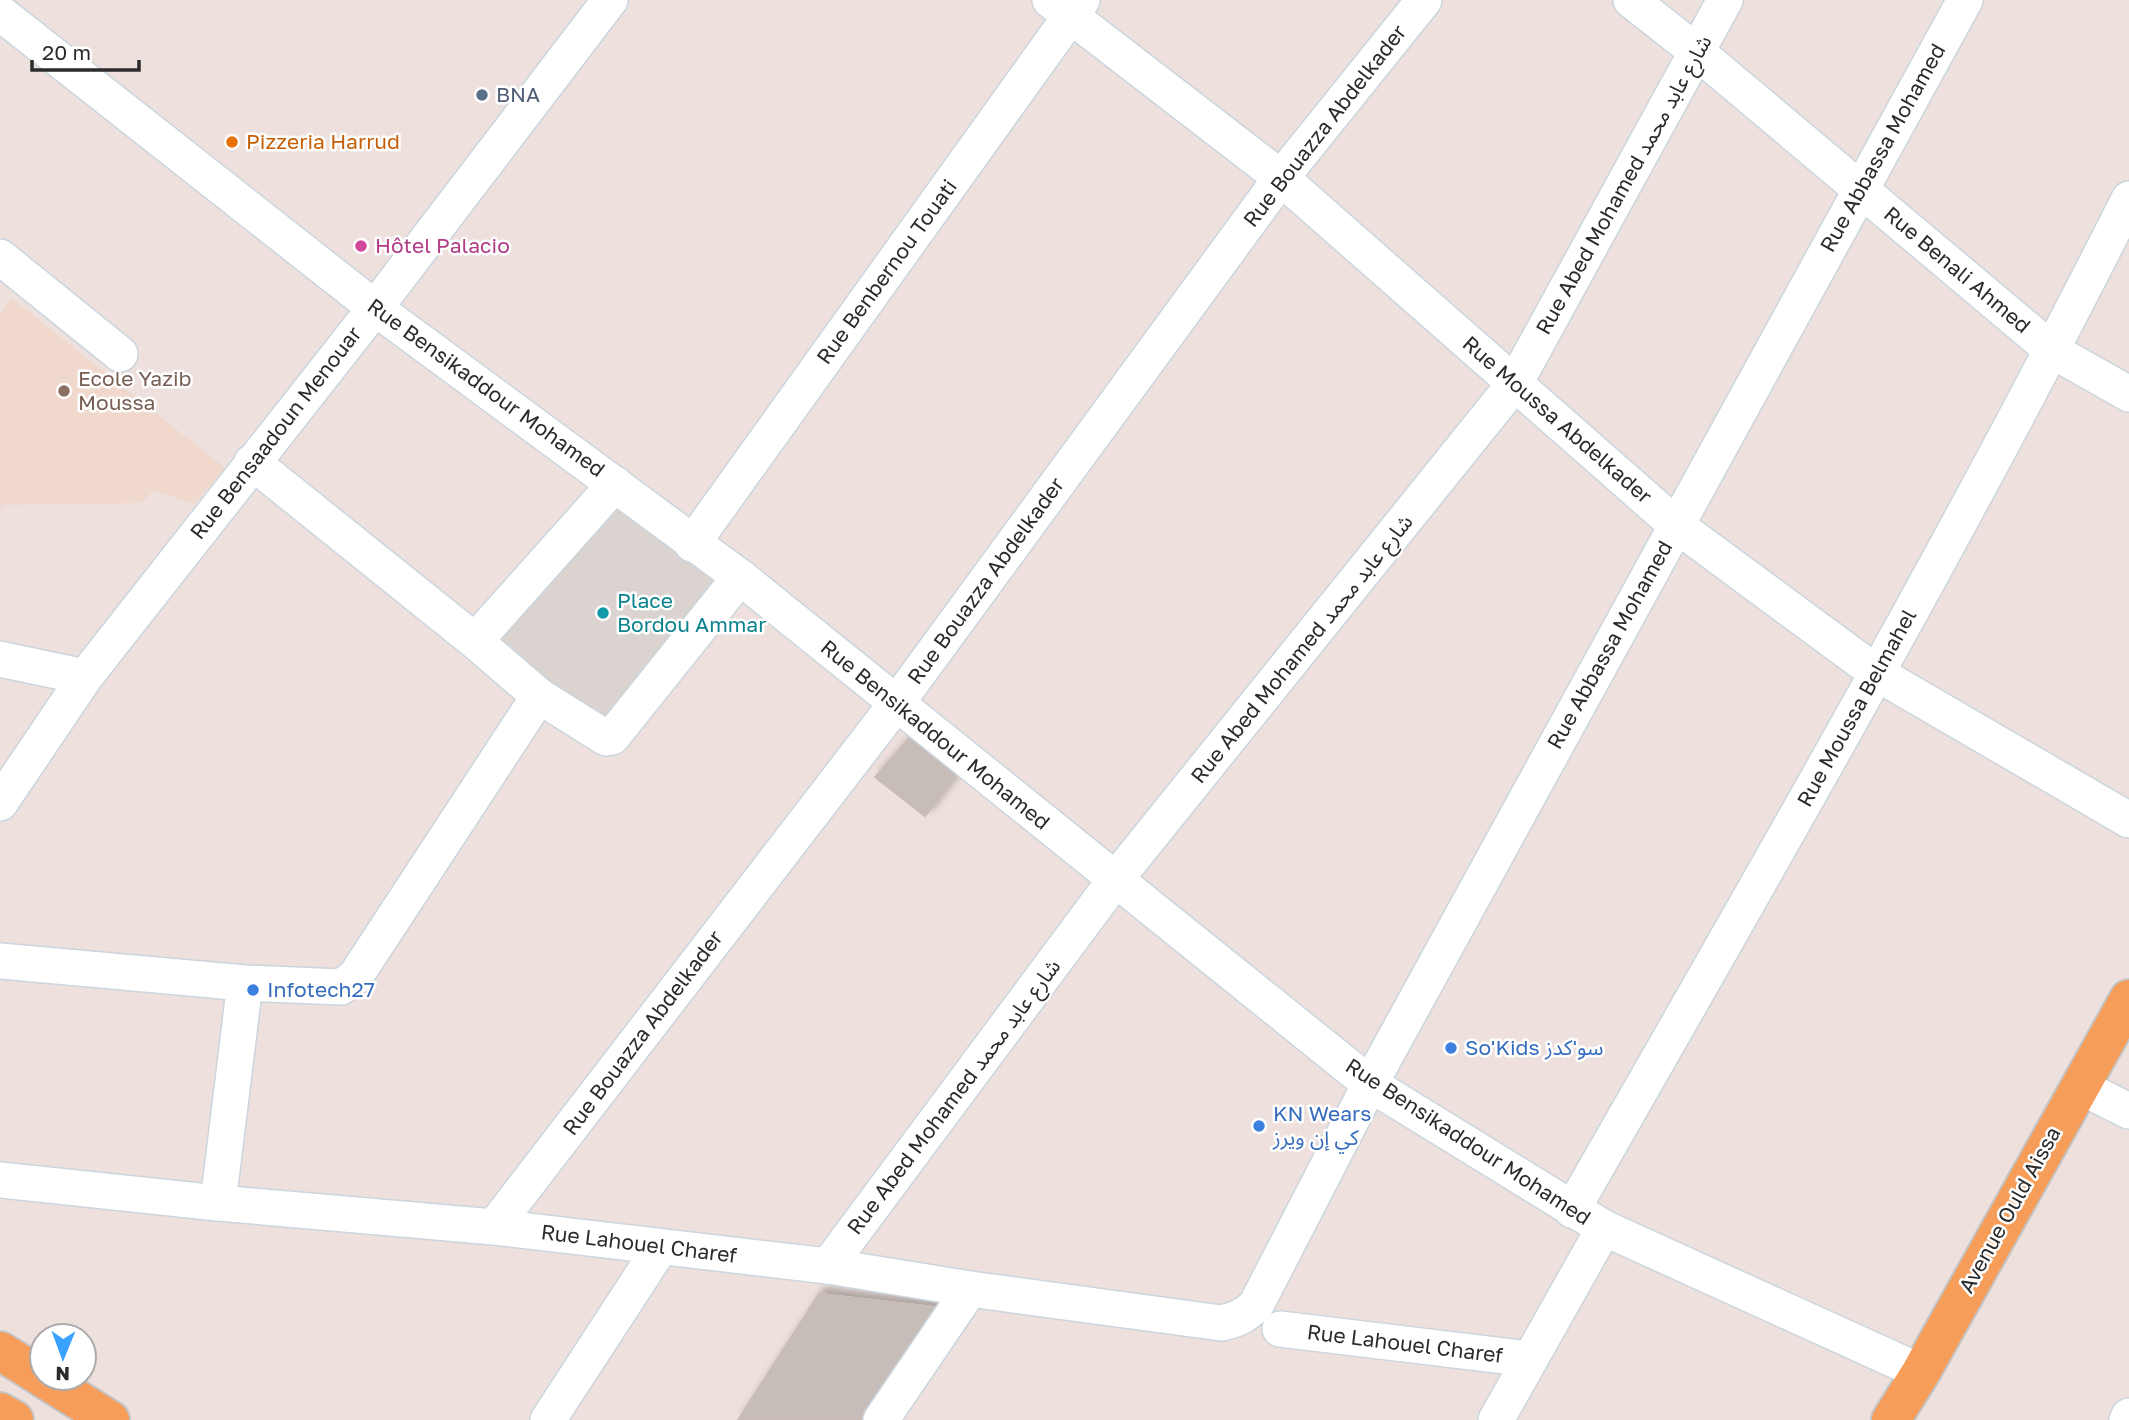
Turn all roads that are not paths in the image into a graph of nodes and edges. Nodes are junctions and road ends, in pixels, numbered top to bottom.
1 (610, 0) edge
2 (1424, 0) edge
3 (1632, 0) edge
4 (1725, 0) edge
5 (1965, 0) edge
6 (1067, 6) edge
7 (0, 13) edge
8 (1697, 52) junction
9 (1281, 178) junction
10 (1860, 189) junction
11 (2129, 199) edge
12 (0, 257) edge
13 (375, 307) junction
14 (2053, 351) junction
15 (120, 354) dead end
16 (1515, 383) junction
17 (2129, 394) edge
18 (252, 462) junction
19 (615, 484) junction
20 (1676, 526) junction
21 (692, 544) junction
22 (740, 577) junction
23 (475, 641) junction
24 (0, 659) edge
25 (1878, 674) junction
26 (85, 677) junction
27 (538, 695) junction
28 (896, 704) junction
29 (0, 803) edge
30 (2129, 820) edge
31 (1115, 880) junction
32 (0, 961) edge
33 (245, 983) junction
34 (2129, 999) edge
35 (1370, 1084) junction
36 (2079, 1086) junction
37 (2129, 1111) edge
38 (0, 1180) edge
39 (218, 1203) junction
40 (1572, 1210) junction
41 (494, 1227) junction
42 (1604, 1228) junction
43 (660, 1248) junction
44 (828, 1265) junction
45 (970, 1289) junction
46 (1262, 1293) joint
47 (1280, 1329) dead end
48 (0, 1351) edge
49 (1530, 1359) junction
50 (28, 1369) edge
51 (1921, 1372) junction
52 (65, 1392) edge
53 (0, 1412) edge
54 (13, 1420) edge
55 (110, 1420) edge
56 (548, 1420) edge
57 (881, 1420) edge
58 (1496, 1420) edge
59 (1891, 1420) edge

1 - 13 street, Rue Bensaadoun Menouar
2 - 9 street, Rue Bouazza Abdelkader
3 - 8 street, Rue Benali Ahmed
4 - 8 street, Rue Abed Mohamed شارع عابد محمد
5 - 10 street, Rue Abbassa Mohamed
6 - 9 street, Rue Moussa Abdelkader
6 - 21 street, Rue Benbernou Touati
7 - 13 street, Rue Bensikaddour Mohamed
8 - 10 street, Rue Benali Ahmed
8 - 16 street, Rue Abed Mohamed شارع عابد محمد
9 - 16 street, Rue Moussa Abdelkader
9 - 28 street, Rue Bouazza Abdelkader
10 - 14 street, Rue Benali Ahmed
10 - 20 street, Rue Abbassa Mohamed
11 - 14 street, Rue Moussa Belmahel
12 - 15 street
13 - 18 street, Rue Bensaadoun Menouar
13 - 19 street, Rue Bensikaddour Mohamed
14 - 17 street, Rue Benali Ahmed
14 - 25 street, Rue Moussa Belmahel
16 - 20 street, Rue Moussa Abdelkader
16 - 31 street, Rue Abed Mohamed شارع عابد محمد
18 - 23 street
18 - 26 street, Rue Bensaadoun Menouar
19 - 21 street, Rue Bensikaddour Mohamed
19 - 23 street
20 - 25 street, Rue Moussa Abdelkader
20 - 35 street, Rue Abbassa Mohamed
21 - 22 street, Rue Bensikaddour Mohamed
22 - 27 street
22 - 28 street, Rue Bensikaddour Mohamed
23 - 27 street
24 - 26 street
25 - 30 street, Rue Moussa Abdelkader
25 - 40 street, Rue Moussa Belmahel
26 - 29 street, Rue Bensaadoun Menouar
27 - 33 street
28 - 31 street, Rue Bensikaddour Mohamed
28 - 41 street, Rue Bouazza Abdelkader
31 - 35 street, Rue Bensikaddour Mohamed
31 - 44 street, Rue Abed Mohamed شارع عابد محمد
32 - 33 street
33 - 39 street
34 - 36 main road, Avenue Ould Aissa
35 - 40 street, Rue Bensikaddour Mohamed
35 - 46 street, Rue Abbassa Mohamed
36 - 37 street
36 - 51 main road, Avenue Ould Aissa
38 - 39 street, Rue Lahouel Charef
39 - 41 street, Rue Lahouel Charef
40 - 42 street, Rue Bensikaddour Mohamed
41 - 43 street, Rue Lahouel Charef
42 - 49 street
42 - 51 street, Rue Bensikaddour Mohamed
43 - 44 street, Rue Lahouel Charef
43 - 56 street
44 - 45 street, Rue Lahouel Charef
45 - 46 street, Rue Lahouel Charef
45 - 57 street
47 - 49 street, Rue Lahouel Charef
48 - 50 main road
49 - 58 street
51 - 59 main road, Avenue Ould Aissa
52 - 55 main road
53 - 54 main road

